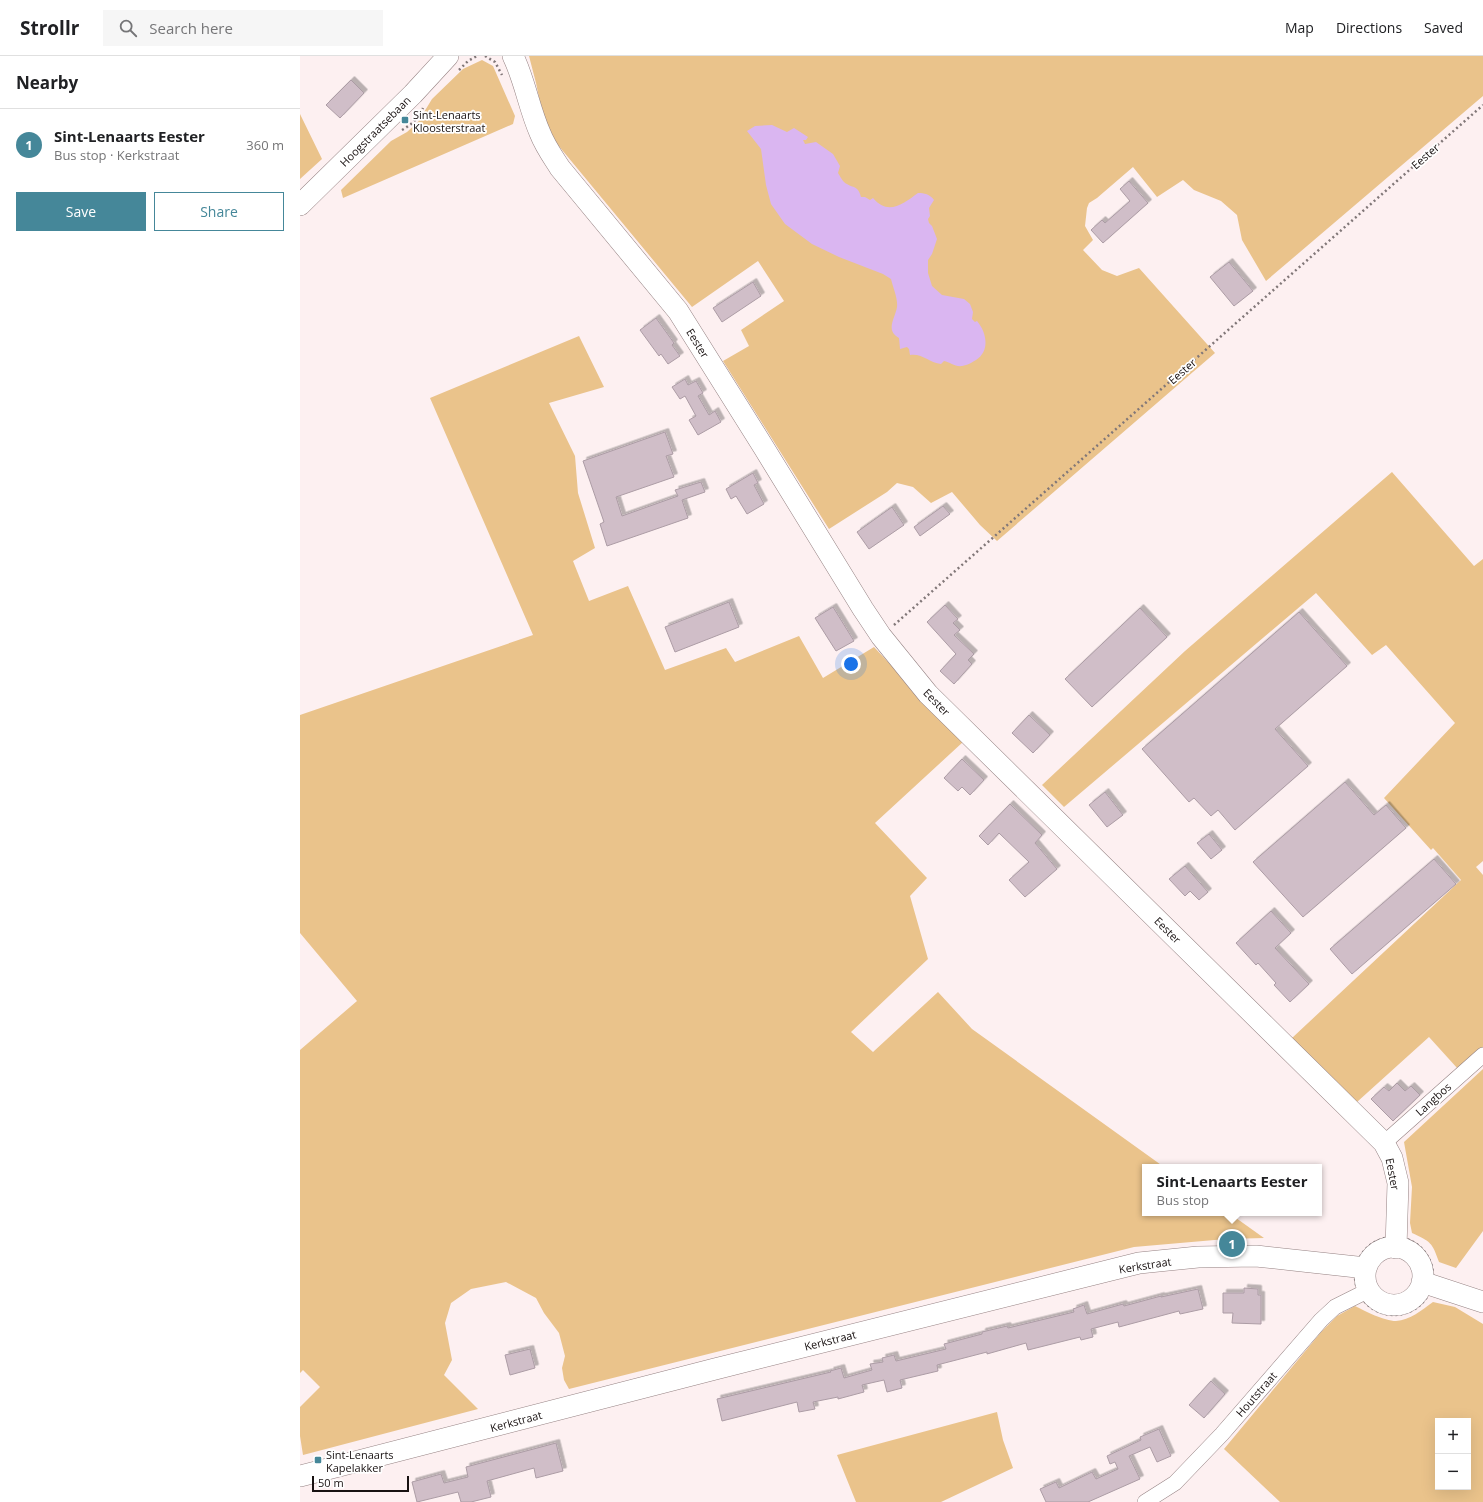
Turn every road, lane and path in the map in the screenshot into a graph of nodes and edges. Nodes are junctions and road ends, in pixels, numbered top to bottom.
1 (477, 56) edge
2 (485, 56) edge
3 (458, 58) edge
4 (504, 59) edge
5 (1483, 105) edge
6 (300, 205) edge
7 (881, 636) junction
8 (1483, 1055) edge
9 (1384, 1143) junction
10 (1396, 1248) junction
11 (1366, 1268) junction
12 (1422, 1282) junction
13 (1369, 1290) junction
14 (1483, 1302) edge
15 (300, 1476) edge
16 (1145, 1502) edge

1 - 3 path
2 - 4 path
3 - 6 main road, Hoogstraatsebaan
4 - 7 main road, Eester
5 - 7 path, Eester
7 - 9 main road, Eester
8 - 9 street, Langbos
9 - 10 main road, Eester
10 - 11 main road
10 - 12 main road
11 - 13 main road
11 - 15 main road, Kerkstraat
12 - 13 main road
12 - 14 main road
13 - 16 street, Houtstraat

